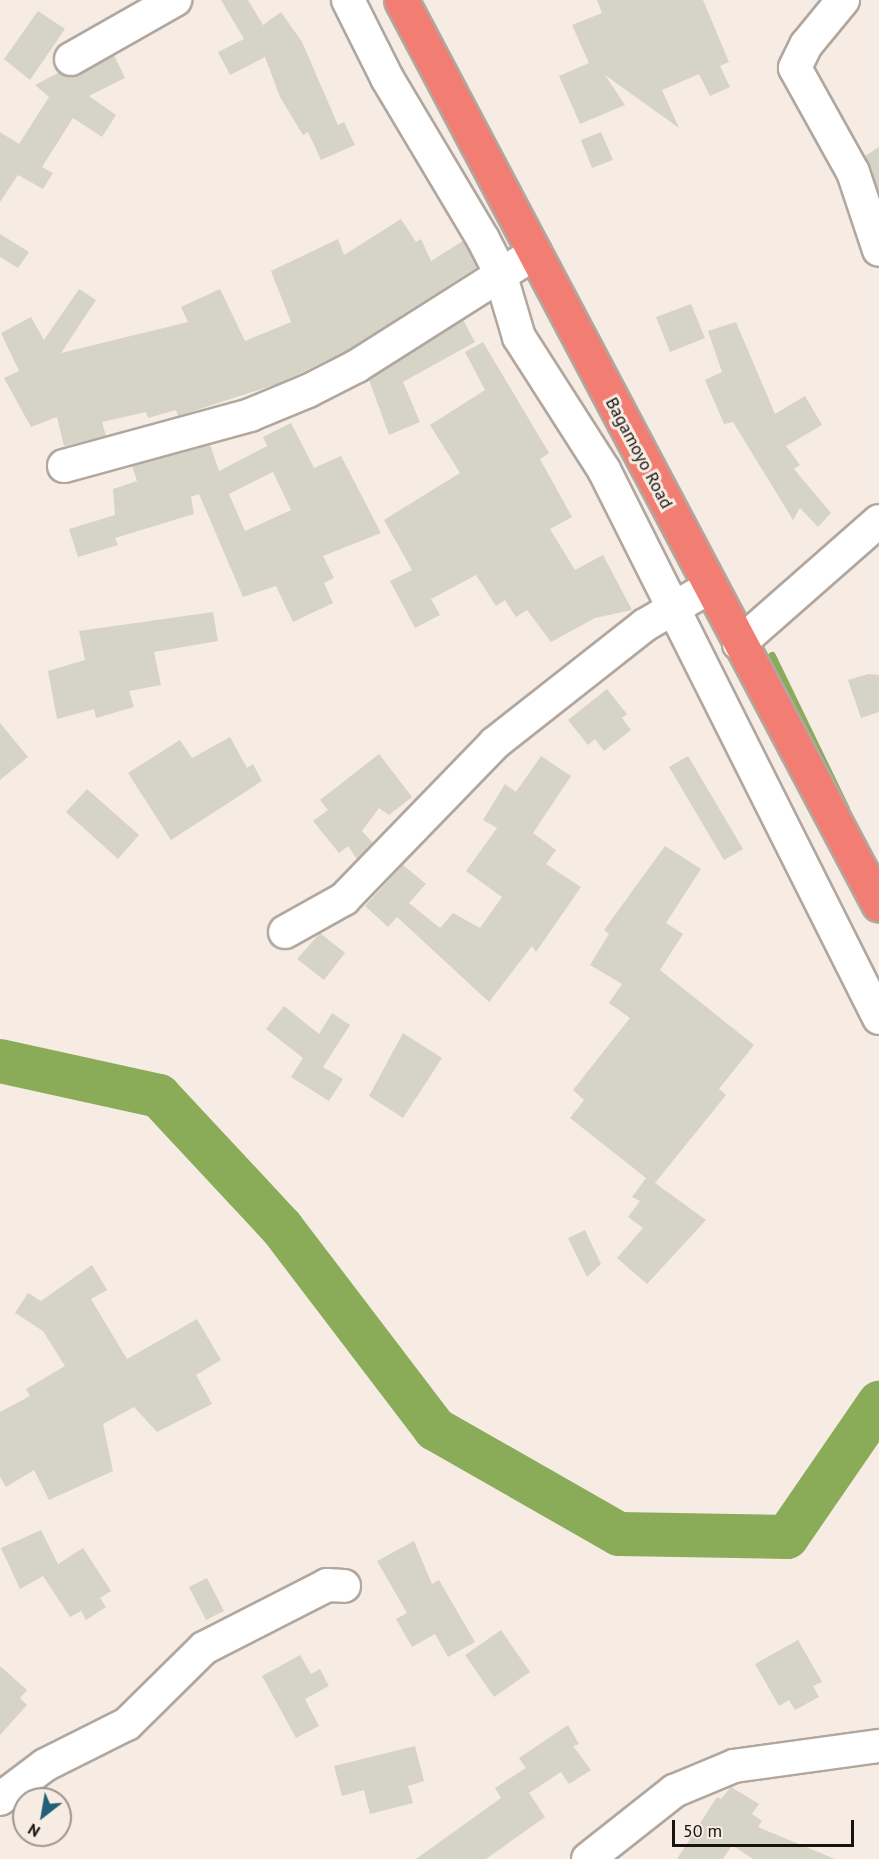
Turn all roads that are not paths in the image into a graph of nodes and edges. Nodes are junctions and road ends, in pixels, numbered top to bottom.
1 (175, 0) edge
2 (348, 0) edge
3 (401, 0) edge
4 (843, 0) edge
5 (71, 59) dead end
6 (879, 250) edge
7 (535, 253) junction
8 (500, 273) junction
9 (64, 466) dead end
10 (879, 521) edge
11 (710, 586) junction
12 (672, 607) junction
13 (739, 644) junction
14 (879, 905) edge
15 (285, 932) dead end
16 (879, 1018) edge
17 (344, 1586) dead end
18 (879, 1746) edge
19 (0, 1799) edge
20 (588, 1859) edge

1 - 5 street
2 - 8 street
3 - 7 highway, Bagamoyo Road
4 - 6 street
7 - 8 street
7 - 11 highway, Bagamoyo Road
8 - 9 street
8 - 12 street
10 - 13 street
11 - 12 street
11 - 13 highway, Bagamoyo Road
12 - 15 street
12 - 16 street
13 - 14 highway, Bagamoyo Road
17 - 19 street
18 - 20 street

